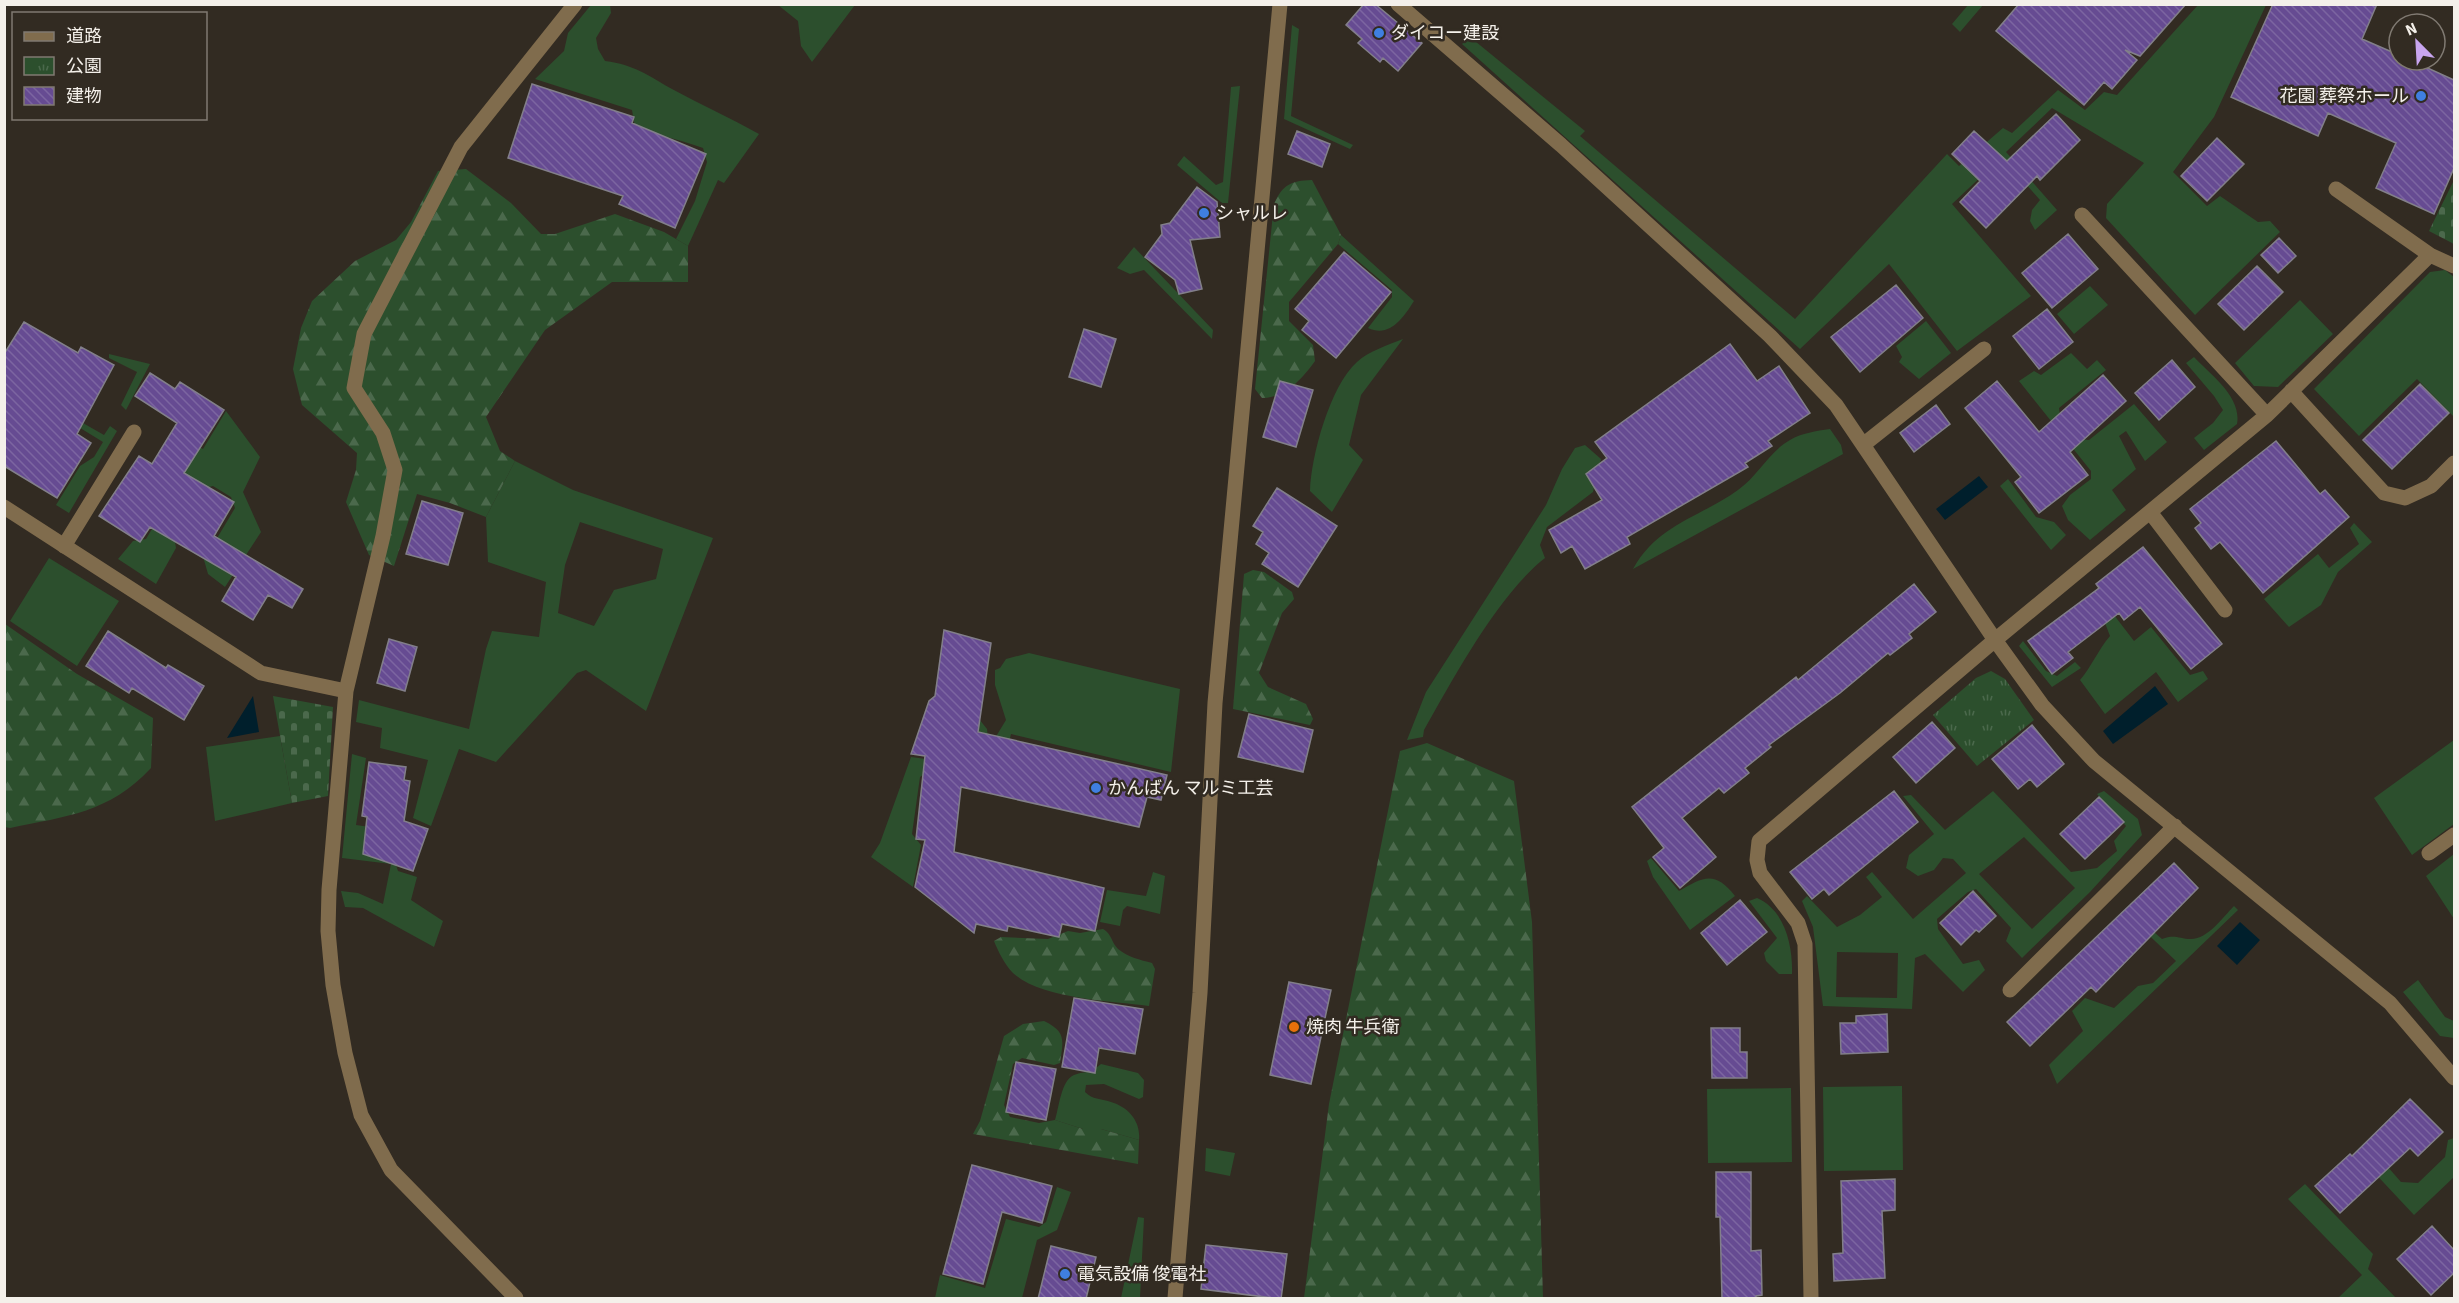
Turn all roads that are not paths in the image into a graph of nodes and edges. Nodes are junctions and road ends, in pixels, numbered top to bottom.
1 (575, 4) edge
2 (1280, 4) edge
3 (1398, 4) edge
4 (2336, 189) dead end
5 (2082, 215) dead end
6 (2430, 255) junction
7 (2454, 266) edge
8 (1984, 349) dead end
9 (2291, 392) junction
10 (2267, 415) junction
11 (134, 432) dead end
12 (1863, 445) junction
13 (2454, 463) edge
14 (4, 507) edge
15 (2150, 512) junction
16 (64, 546) junction
17 (2225, 610) dead end
18 (1995, 640) junction
19 (346, 691) junction
20 (2175, 826) junction
21 (2454, 835) edge
22 (2429, 854) dead end
23 (2010, 990) dead end
24 (2453, 1071) edge
25 (516, 1299) edge
26 (1175, 1299) edge
27 (1811, 1299) edge

1 - 19 street
2 - 26 street
3 - 12 street
4 - 6 street
5 - 10 street
6 - 7 street
6 - 9 street
8 - 12 street
9 - 10 street
9 - 13 street
10 - 15 street
11 - 16 street
12 - 18 street
14 - 16 street
15 - 17 street
15 - 18 street
16 - 19 street
18 - 20 street
18 - 27 street
19 - 25 street
20 - 23 street
20 - 24 street
21 - 22 street

